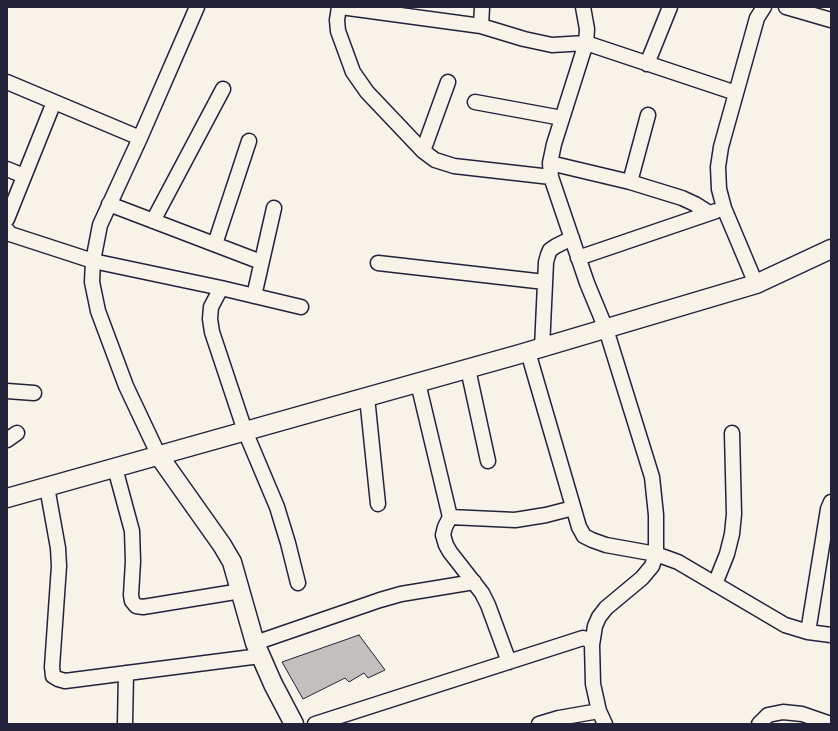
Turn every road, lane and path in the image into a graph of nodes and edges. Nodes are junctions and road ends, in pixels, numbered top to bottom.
1 (197, 7) edge
2 (343, 7) edge
3 (482, 7) edge
4 (583, 7) edge
5 (670, 7) edge
6 (764, 7) edge
7 (786, 7) edge
8 (831, 20) edge
9 (481, 26) junction
10 (586, 44) junction
11 (647, 64) junction
12 (7, 82) edge
13 (448, 82) dead end
14 (223, 89) dead end
15 (736, 94) junction
16 (54, 102) junction
17 (474, 102) dead end
18 (648, 115) dead end
19 (562, 118) junction
20 (140, 138) junction
21 (249, 141) dead end
22 (423, 151) junction
23 (550, 163) junction
24 (7, 169) edge
25 (24, 176) junction
26 (551, 177) junction
27 (630, 182) junction
28 (109, 204) junction
29 (274, 208) dead end
30 (724, 208) junction
31 (709, 213) junction
32 (7, 219) edge
33 (153, 221) junction
34 (7, 230) edge
35 (572, 238) junction
36 (215, 244) junction
37 (831, 249) edge
38 (578, 258) junction
39 (93, 261) junction
40 (261, 262) junction
41 (378, 263) dead end
42 (545, 282) junction
43 (756, 284) junction
44 (221, 288) junction
45 (254, 296) junction
46 (301, 307) dead end
47 (606, 329) junction
48 (535, 350) junction
49 (468, 369) junction
50 (418, 383) junction
51 (7, 391) edge
52 (34, 393) dead end
53 (367, 397) junction
54 (245, 431) junction
55 (732, 434) dead end
56 (159, 456) junction
57 (488, 461) dead end
58 (115, 468) junction
59 (47, 487) junction
60 (7, 498) edge
61 (831, 502) edge
62 (378, 504) dead end
63 (574, 508) junction
64 (450, 517) junction
65 (656, 554) junction
66 (474, 582) junction
67 (298, 583) dead end
68 (714, 584) junction
69 (241, 591) junction
70 (808, 632) junction
71 (831, 635) edge
72 (592, 645) junction
73 (257, 650) junction
74 (509, 662) junction
75 (126, 673) junction
76 (599, 711) junction
77 (125, 724) edge
78 (294, 724) edge
79 (315, 724) edge
80 (539, 724) edge
81 (605, 724) edge
82 (759, 724) edge
83 (831, 724) edge

1 - 20 street
2 - 9 street
2 - 22 street
3 - 9 street
4 - 10 street
5 - 11 street
6 - 15 street
7 - 8 street
9 - 10 street
10 - 11 street
10 - 19 street
11 - 15 street
12 - 16 street
13 - 22 street
14 - 33 street
15 - 30 street
16 - 20 street
16 - 25 street
17 - 19 street
18 - 27 street
19 - 23 street
20 - 28 street
21 - 36 street
22 - 26 street
23 - 26 street
23 - 27 street
24 - 25 street
25 - 32 street
26 - 35 street
27 - 31 street
28 - 33 street
28 - 39 street
29 - 40 street
30 - 31 street
30 - 43 street
31 - 38 street
33 - 36 street
34 - 39 street
35 - 38 street
35 - 42 street
36 - 40 street
37 - 43 street
38 - 47 street
39 - 44 street
39 - 56 street
40 - 45 street
41 - 42 street
42 - 48 street
43 - 47 street
44 - 45 street
44 - 54 street
45 - 46 street
47 - 48 street
47 - 65 street
48 - 49 street
48 - 63 street
49 - 50 street
49 - 57 street
50 - 53 street
50 - 64 street
51 - 52 street
53 - 54 street
53 - 62 street
54 - 56 street
54 - 67 street
55 - 68 street
56 - 58 street
56 - 69 street
58 - 59 street
58 - 69 street
59 - 60 street
59 - 75 street
61 - 70 street
63 - 64 street
63 - 65 street
64 - 66 street
65 - 68 street
65 - 72 street
66 - 73 street
66 - 74 street
68 - 70 street
69 - 73 street
70 - 71 street
72 - 74 street
72 - 76 street
73 - 75 street
73 - 78 street
74 - 79 street
75 - 77 street
76 - 80 street
76 - 81 street
82 - 83 street

